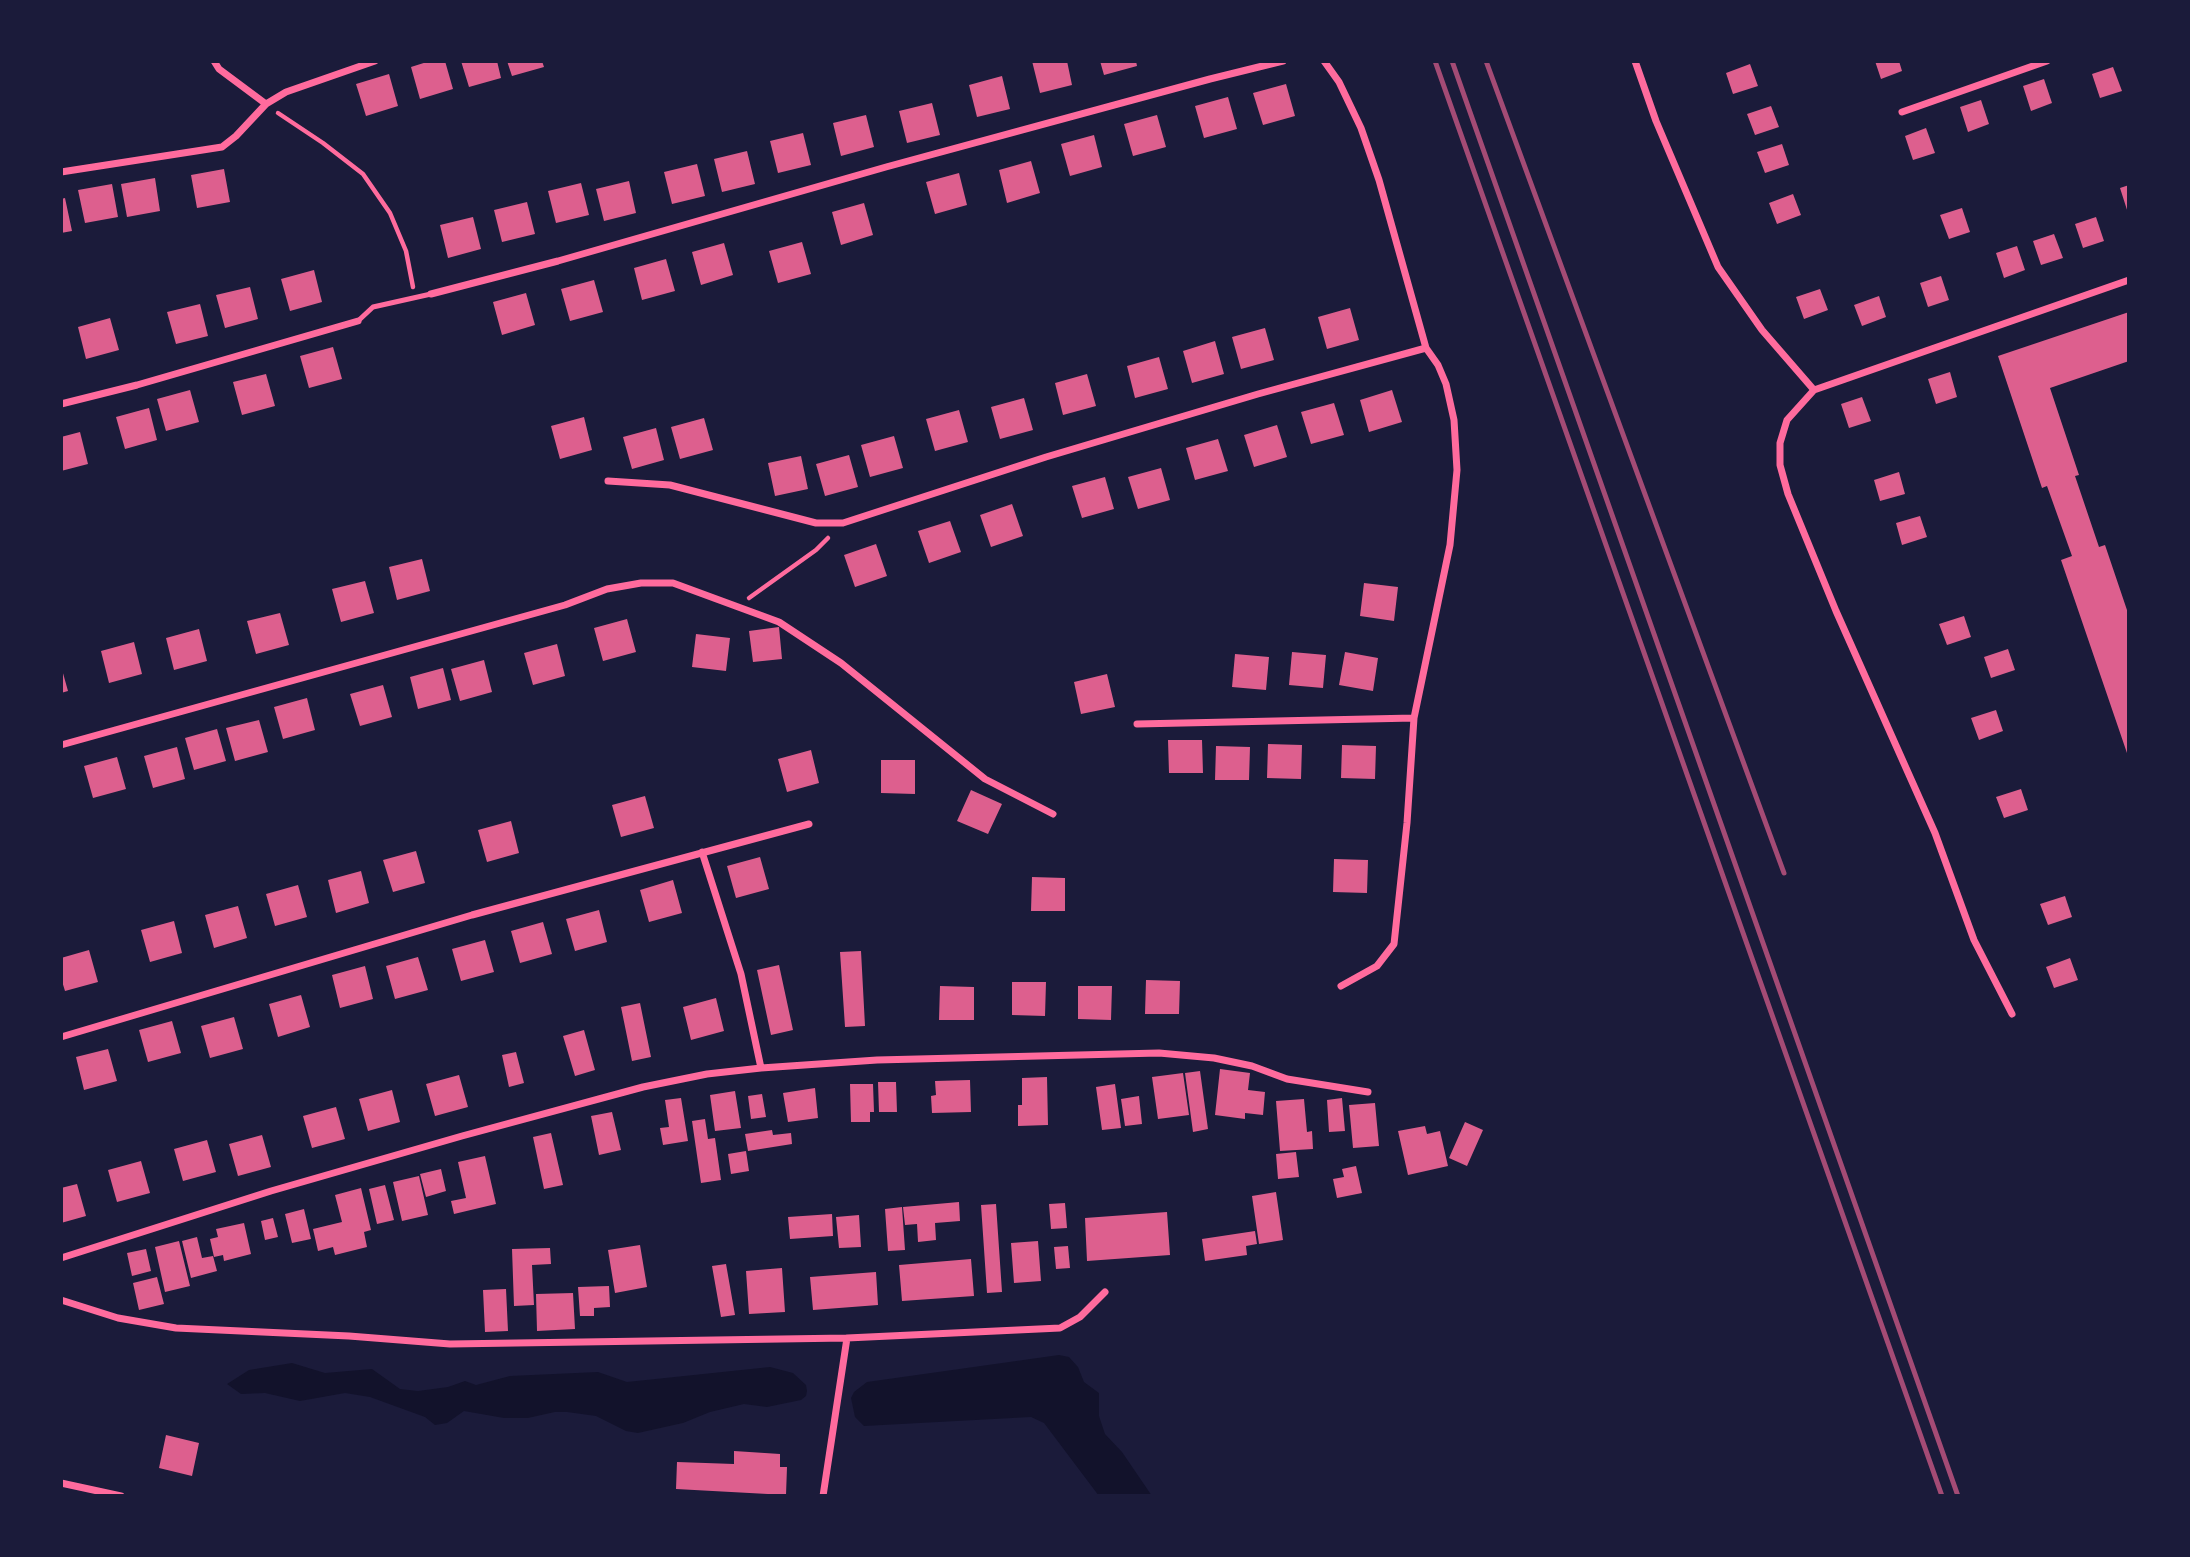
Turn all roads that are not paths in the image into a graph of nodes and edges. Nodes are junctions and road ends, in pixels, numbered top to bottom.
1 (214, 61) edge
2 (375, 61) edge
3 (1283, 61) edge
4 (1324, 61) edge
5 (1635, 61) edge
6 (2048, 61) edge
7 (266, 104) junction
8 (1902, 112) dead end
9 (61, 172) edge
10 (2129, 279) edge
11 (431, 294) joint
12 (358, 321) joint
13 (1426, 348) junction
14 (1814, 390) junction
15 (61, 404) edge
16 (608, 481) dead end
17 (1414, 718) junction
18 (1136, 724) dead end
19 (61, 745) edge
20 (1053, 814) dead end
21 (809, 824) dead end
22 (702, 852) junction
23 (1341, 986) dead end
24 (2012, 1014) dead end
25 (61, 1037) edge
26 (761, 1068) junction
27 (1368, 1092) dead end
28 (61, 1258) edge
29 (1105, 1292) dead end
30 (61, 1300) edge
31 (847, 1338) junction
32 (61, 1483) edge
33 (121, 1496) edge
34 (822, 1496) edge

1 - 7 street
2 - 7 street
3 - 11 street
4 - 13 street
5 - 14 street
6 - 8 street
7 - 9 street
10 - 14 street
11 - 12 lane
12 - 15 street
13 - 16 street
13 - 17 street
14 - 24 street
17 - 18 street
17 - 23 street
19 - 20 street
21 - 22 street
22 - 25 street
22 - 26 street
26 - 27 street
26 - 28 street
29 - 31 street
30 - 31 street
31 - 34 street
32 - 33 street

